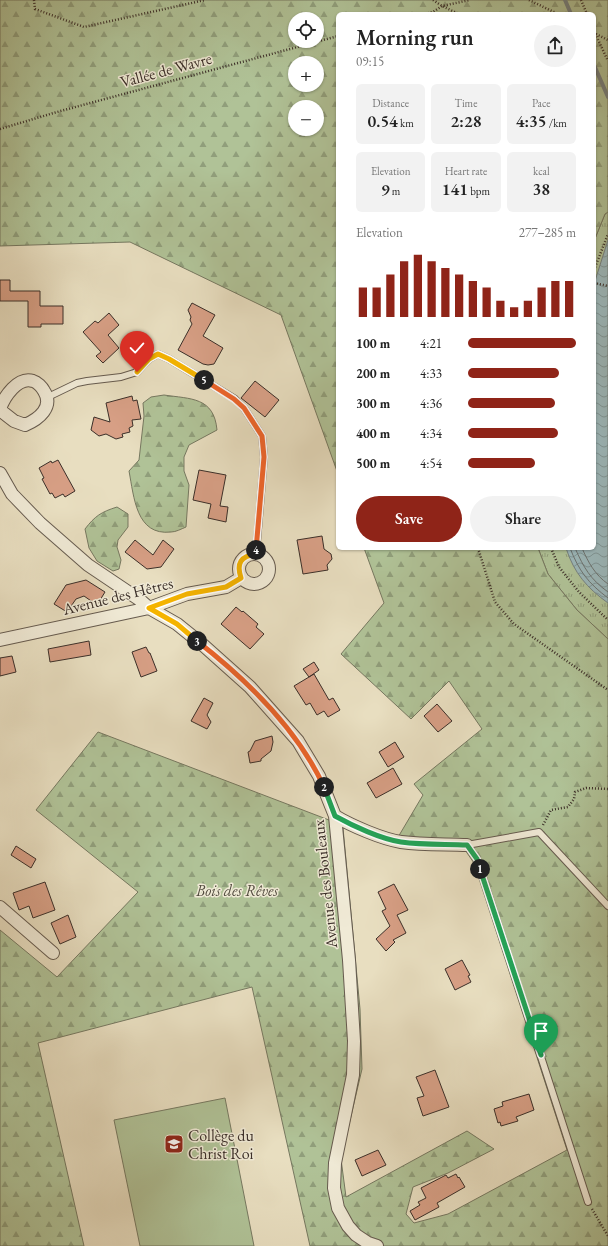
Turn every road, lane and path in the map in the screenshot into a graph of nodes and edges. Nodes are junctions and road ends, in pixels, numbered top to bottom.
1 (34, 0) edge
2 (205, 0) edge
3 (433, 0) edge
4 (470, 0) edge
5 (529, 0) edge
6 (581, 0) edge
7 (442, 6) junction
8 (434, 12) edge
9 (455, 12) edge
10 (554, 12) edge
11 (586, 12) edge
12 (596, 33) edge
13 (596, 36) edge
14 (336, 37) edge
15 (608, 40) edge
16 (608, 61) edge
17 (0, 129) edge
18 (608, 234) edge
19 (596, 265) edge
20 (596, 283) edge
21 (608, 286) edge
22 (48, 397) junction
23 (0, 409) edge
24 (0, 473) edge
25 (479, 550) edge
26 (552, 550) edge
27 (256, 554) junction
28 (241, 578) junction
29 (149, 608) junction
30 (608, 620) edge
31 (0, 640) edge
32 (608, 690) edge
33 (608, 788) edge
34 (335, 816) junction
35 (539, 832) junction
36 (467, 845) junction
37 (608, 906) edge
38 (0, 908) edge
39 (53, 953) dead end
40 (588, 1202) joint
41 (608, 1236) edge
42 (377, 1246) edge

1 - 2 path
3 - 7 path
4 - 7 path
5 - 10 path
6 - 11 path
7 - 8 path
7 - 9 path
12 - 15 path
13 - 16 path
14 - 17 path, Vallée de Wavre
18 - 19 path
20 - 21 path
22 - 23 street
22 - 23 street
22 - 27 lane
24 - 29 street, Avenue des Bouleaux
25 - 32 path
26 - 30 path
27 - 28 street
27 - 28 street
28 - 29 street, Avenue des Hêtres
29 - 31 street, Avenue des Hêtres
29 - 34 street, Avenue des Bouleaux
33 - 35 path
34 - 36 street
34 - 42 street, Avenue des Bouleaux
35 - 36 lane
35 - 37 lane
36 - 40 lane
38 - 39 street
40 - 41 path

